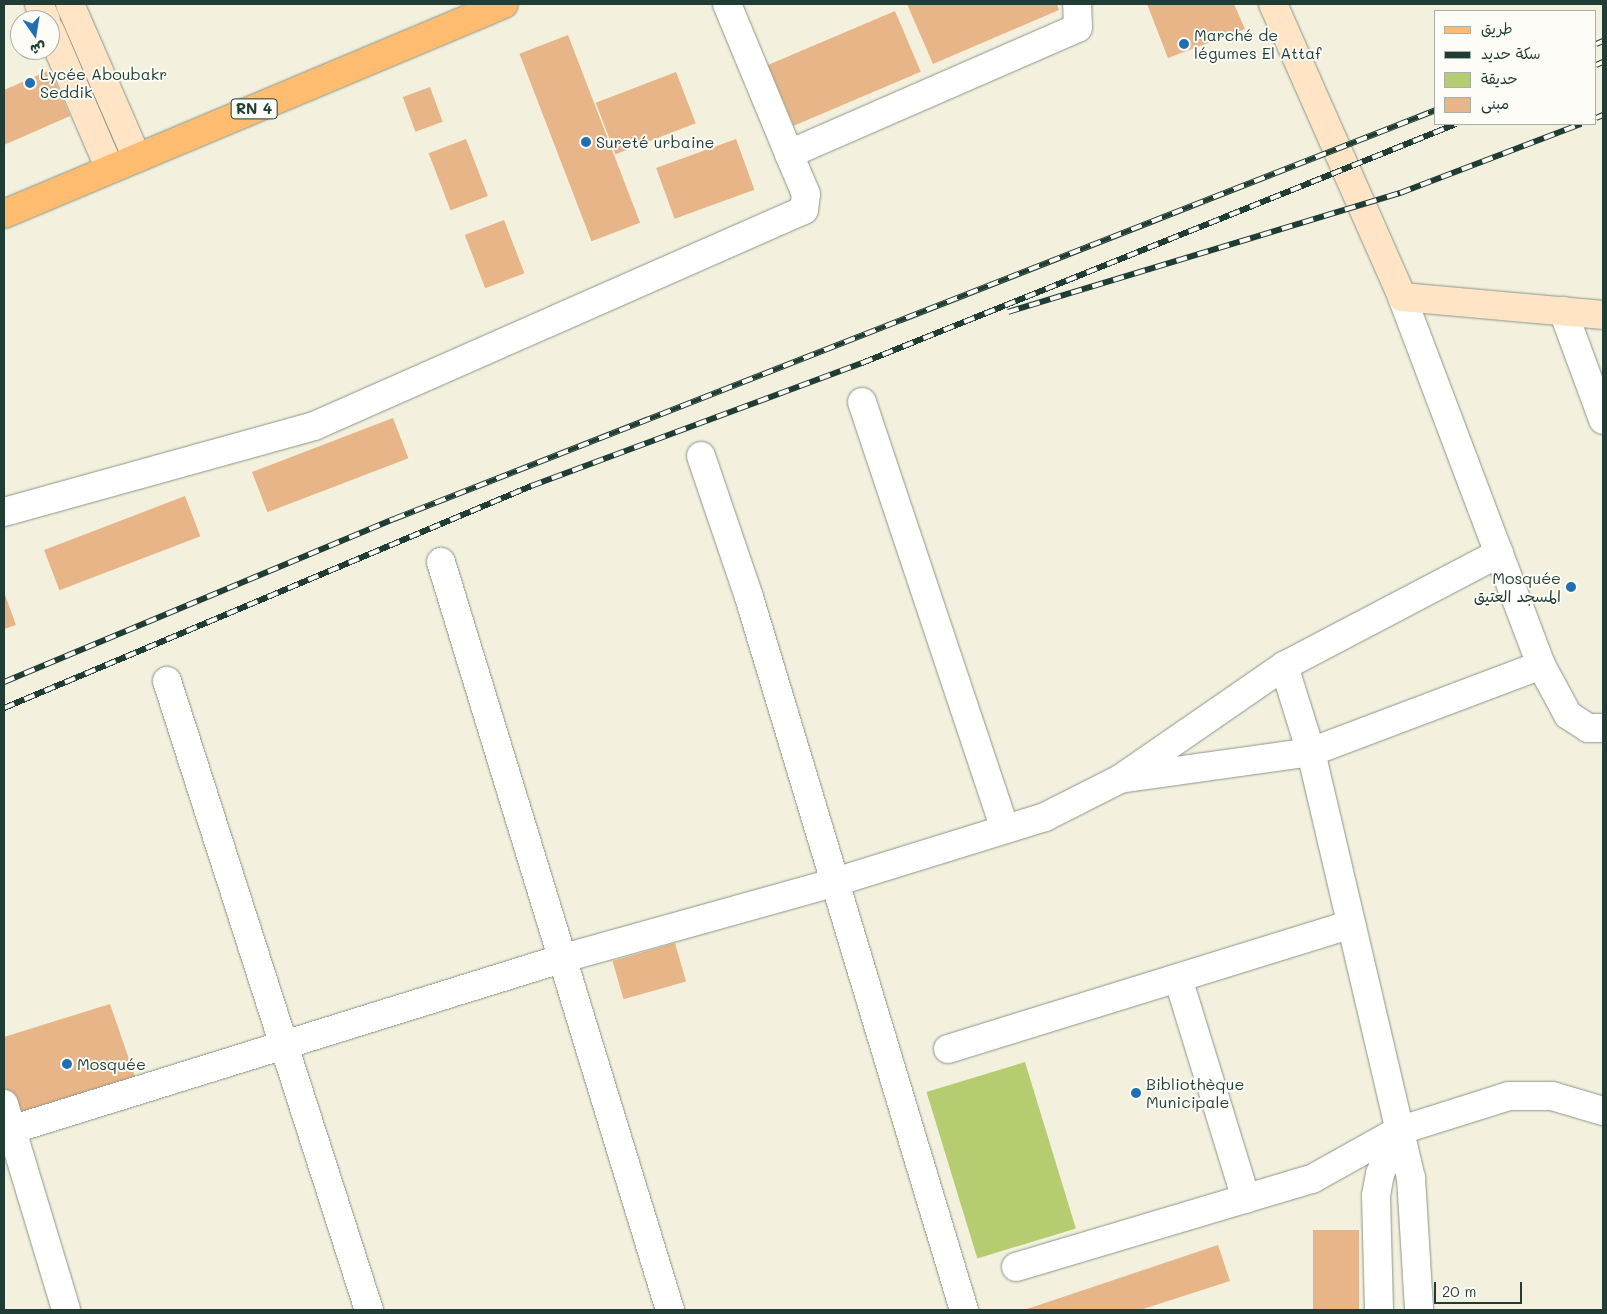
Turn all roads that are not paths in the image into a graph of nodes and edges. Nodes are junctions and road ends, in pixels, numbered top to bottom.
1 (70, 4) edge
2 (504, 4) edge
3 (727, 4) edge
4 (1077, 4) edge
5 (1273, 4) edge
6 (60, 53) edge
7 (789, 154) junction
8 (137, 158) junction
9 (110, 169) junction
10 (4, 214) edge
11 (1402, 298) junction
12 (1563, 311) junction
13 (1603, 315) edge
14 (862, 402) dead end
15 (1603, 420) edge
16 (700, 456) dead end
17 (4, 512) edge
18 (1499, 553) junction
19 (441, 562) dead end
20 (1541, 665) junction
21 (1284, 666) junction
22 (167, 681) dead end
23 (1603, 728) edge
24 (1311, 752) junction
25 (1120, 779) junction
26 (1005, 829) junction
27 (832, 883) junction
28 (1351, 924) junction
29 (564, 958) junction
30 (1178, 978) junction
31 (287, 1046) junction
32 (948, 1049) dead end
33 (1603, 1111) edge
34 (6, 1122) edge
35 (1398, 1131) junction
36 (1246, 1199) junction
37 (1016, 1267) dead end
38 (66, 1310) edge
39 (369, 1310) edge
40 (670, 1310) edge
41 (964, 1310) edge
42 (1379, 1310) edge
43 (1419, 1310) edge

1 - 8 street
2 - 8 main road, RN 4
3 - 7 street
4 - 7 street
5 - 11 street
6 - 9 street
7 - 17 street
8 - 9 main road, RN 4
9 - 10 main road, RN 4
11 - 12 street
11 - 18 street
12 - 13 street
12 - 15 street
14 - 26 street
16 - 27 street
18 - 20 street
18 - 21 street
19 - 29 street
20 - 23 street
20 - 24 street
21 - 24 street
21 - 25 street
22 - 31 street
24 - 25 street
24 - 28 street
25 - 26 street
26 - 27 street
27 - 29 street
27 - 41 street
28 - 30 street
28 - 35 street
29 - 31 street
29 - 40 street
30 - 32 street
30 - 36 street
31 - 34 street
31 - 39 street
33 - 35 street
34 - 38 street
35 - 36 street
35 - 42 street
35 - 43 street
36 - 37 street

